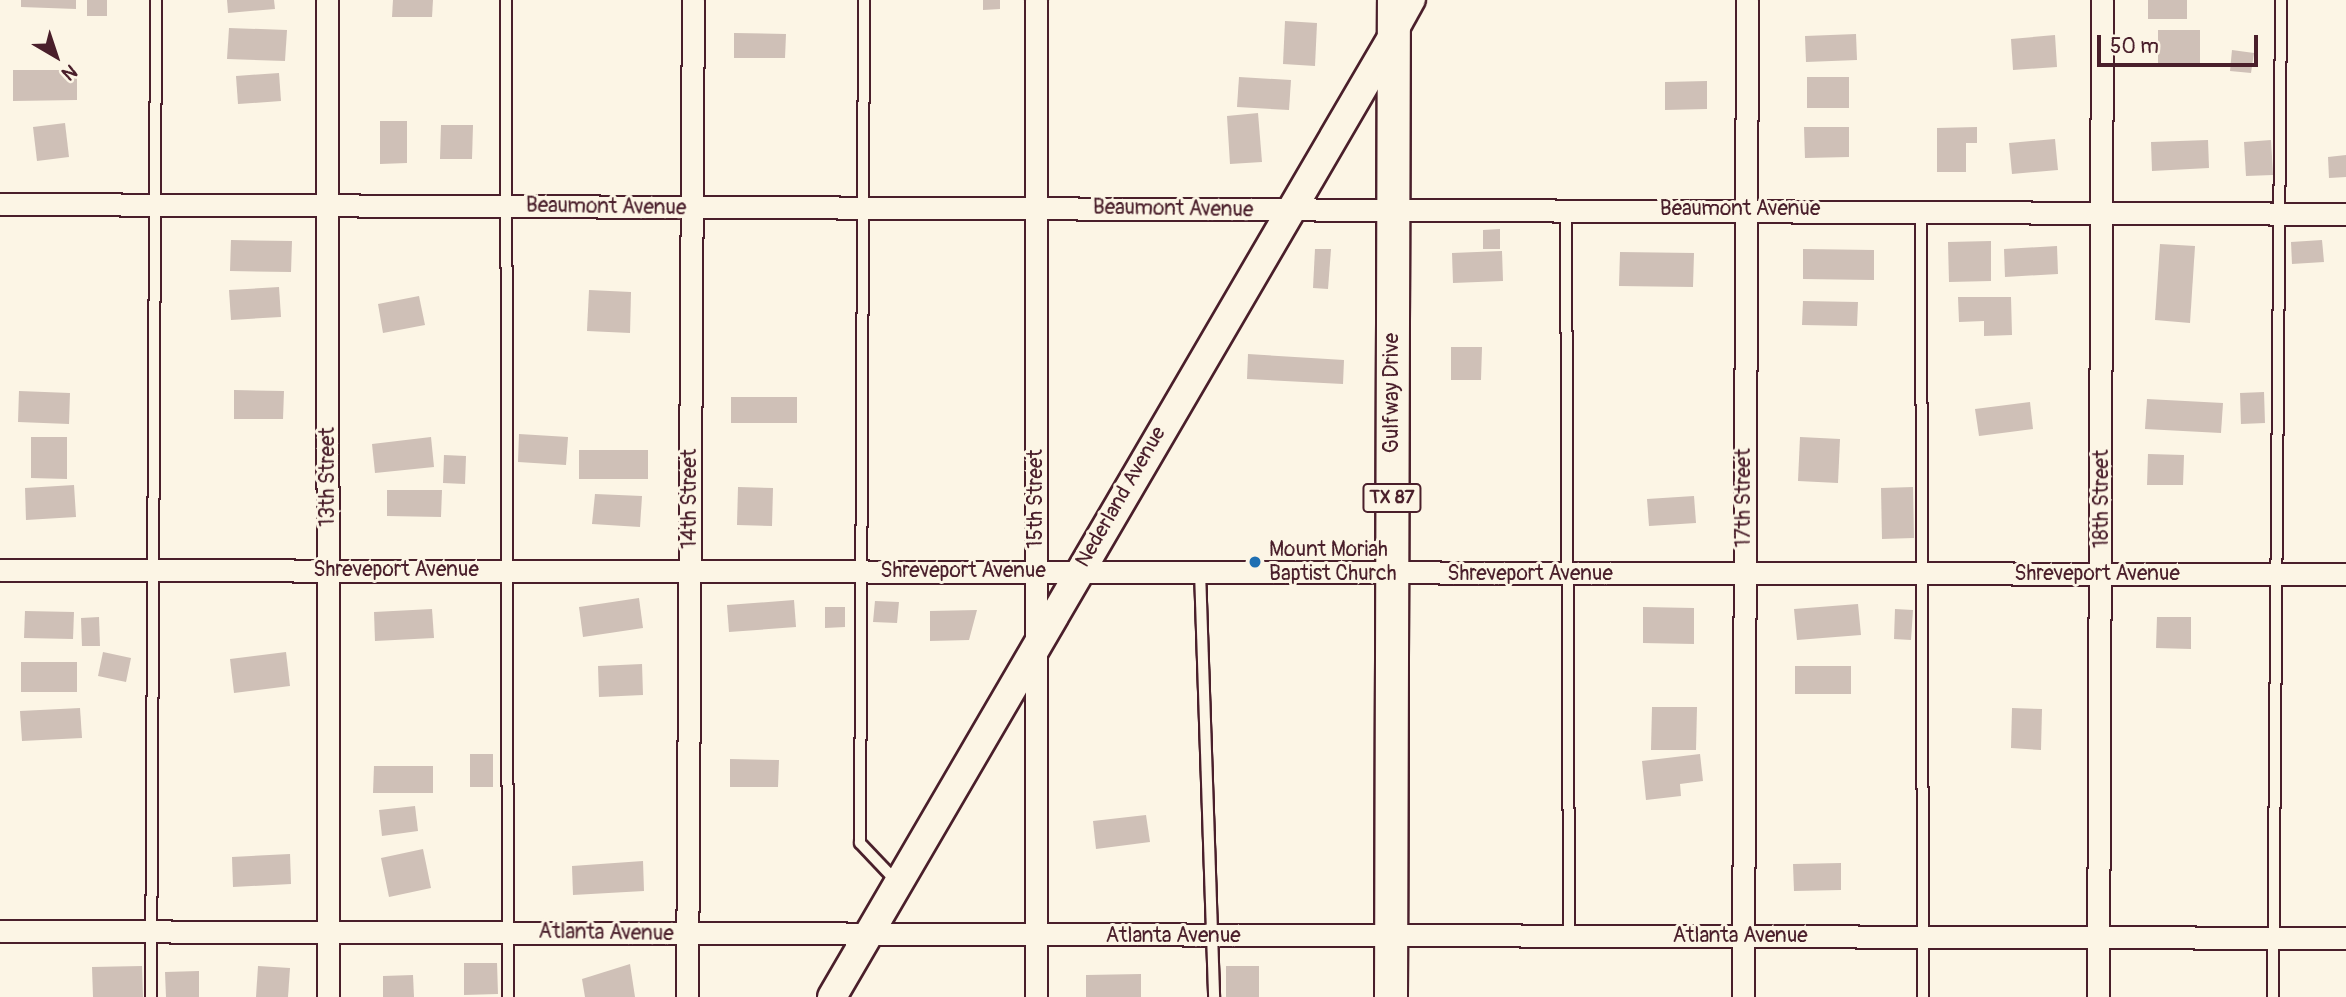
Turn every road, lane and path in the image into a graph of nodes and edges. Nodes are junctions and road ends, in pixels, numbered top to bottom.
1 (156, 0) edge
2 (327, 0) edge
3 (506, 0) edge
4 (693, 0) edge
5 (864, 0) edge
6 (1037, 0) edge
7 (1394, 0) edge
8 (1414, 0) edge
9 (1747, 0) edge
10 (2102, 0) edge
11 (2281, 0) edge
12 (1394, 34) junction
13 (0, 204) edge
14 (156, 205) junction
15 (327, 205) junction
16 (505, 205) junction
17 (860, 205) junction
18 (1037, 206) junction
19 (692, 208) junction
20 (1392, 208) junction
21 (1566, 209) junction
22 (1745, 209) junction
23 (1921, 211) junction
24 (1285, 212) junction
25 (2101, 212) junction
26 (2279, 214) junction
27 (2346, 214) edge
28 (0, 570) edge
29 (157, 570) junction
30 (503, 570) junction
31 (860, 570) junction
32 (329, 571) junction
33 (1036, 571) junction
34 (1200, 571) junction
35 (1078, 573) junction
36 (690, 574) junction
37 (1391, 574) junction
38 (1569, 574) junction
39 (2102, 574) junction
40 (2273, 574) junction
41 (2346, 574) edge
42 (1744, 575) junction
43 (1926, 575) junction
44 (1038, 640) junction
45 (899, 884) junction
46 (0, 931) edge
47 (151, 931) junction
48 (328, 931) junction
49 (506, 931) junction
50 (868, 934) junction
51 (689, 935) junction
52 (1391, 935) junction
53 (1569, 935) junction
54 (1036, 936) junction
55 (1213, 936) junction
56 (1743, 936) junction
57 (1924, 937) junction
58 (2273, 937) junction
59 (2099, 938) junction
60 (2346, 938) edge
61 (151, 997) edge
62 (328, 997) edge
63 (508, 997) edge
64 (687, 997) edge
65 (832, 997) edge
66 (1036, 997) edge
67 (1214, 997) edge
68 (1391, 997) edge
69 (1743, 997) edge
70 (1923, 997) edge
71 (2098, 997) edge
72 (2273, 997) edge

1 - 14 lane
2 - 15 street, 13th Street
3 - 16 lane
4 - 19 street, 14th Street
5 - 17 lane
6 - 18 street, 15th Street
7 - 12 main road, Gulfway Drive / TX 87
8 - 12 street, Nederland Avenue
9 - 22 street, 17th Street
10 - 25 street, 18th Street
11 - 26 lane
12 - 20 main road, Gulfway Drive / TX 87
12 - 24 street, Nederland Avenue
13 - 14 street, Beaumont Avenue
14 - 15 street, Beaumont Avenue
14 - 29 lane
15 - 16 street, Beaumont Avenue
15 - 32 street, 13th Street
16 - 19 street, Beaumont Avenue
16 - 30 lane
17 - 18 street, Beaumont Avenue
17 - 19 street, Beaumont Avenue
17 - 31 lane
18 - 24 street, Beaumont Avenue
18 - 33 street, 15th Street
19 - 36 street, 14th Street
20 - 21 street, Beaumont Avenue
20 - 24 street, Beaumont Avenue
20 - 37 main road, Gulfway Drive / TX 87
21 - 22 street, Beaumont Avenue
21 - 38 lane
22 - 23 street, Beaumont Avenue
22 - 42 street, 17th Street
23 - 25 street, Beaumont Avenue
23 - 43 lane
24 - 35 street, Nederland Avenue
25 - 26 street, Beaumont Avenue
25 - 39 street, 18th Street
26 - 27 street, Beaumont Avenue
26 - 40 lane
28 - 29 street, Shreveport Avenue
29 - 32 street, Shreveport Avenue
29 - 47 lane
30 - 32 street, Shreveport Avenue
30 - 36 street, Shreveport Avenue
30 - 49 lane
31 - 33 street, Shreveport Avenue
31 - 36 street, Shreveport Avenue
31 - 45 lane
32 - 48 street, 13th Street
33 - 35 street, Shreveport Avenue
33 - 44 street, 15th Street
34 - 35 street, Shreveport Avenue
34 - 37 street, Shreveport Avenue
34 - 55 lane
35 - 44 street, Nederland Avenue
36 - 51 street, 14th Street
37 - 38 street, Shreveport Avenue
37 - 52 main road, Gulfway Drive / TX 87
38 - 42 street, Shreveport Avenue
38 - 53 lane
39 - 40 street, Shreveport Avenue
39 - 43 street, Shreveport Avenue
39 - 59 street, 18th Street
40 - 41 street, Shreveport Avenue
40 - 58 lane
42 - 43 street, Shreveport Avenue
42 - 56 street, 17th Street
43 - 57 lane
44 - 45 street, Nederland Avenue
44 - 54 street, 15th Street
45 - 50 street, Nederland Avenue
46 - 47 street, Atlanta Avenue
47 - 48 street, Atlanta Avenue
47 - 61 lane
48 - 49 street, Atlanta Avenue
48 - 62 street, 13th Street
49 - 51 street, Atlanta Avenue
49 - 63 lane
50 - 51 street, Atlanta Avenue
50 - 54 street, Atlanta Avenue
50 - 65 street, Nederland Avenue
51 - 64 street, 14th Street
52 - 53 street, Atlanta Avenue
52 - 55 street, Atlanta Avenue
52 - 68 main road, Gulfway Drive / TX 87
53 - 56 street, Atlanta Avenue
54 - 55 street, Atlanta Avenue
54 - 66 street, 15th Street
55 - 67 lane
56 - 57 street, Atlanta Avenue
56 - 69 street, 17th Street
57 - 59 street, Atlanta Avenue
57 - 70 lane
58 - 59 street, Atlanta Avenue
58 - 60 street, Atlanta Avenue
58 - 72 lane
59 - 71 street, 18th Street

